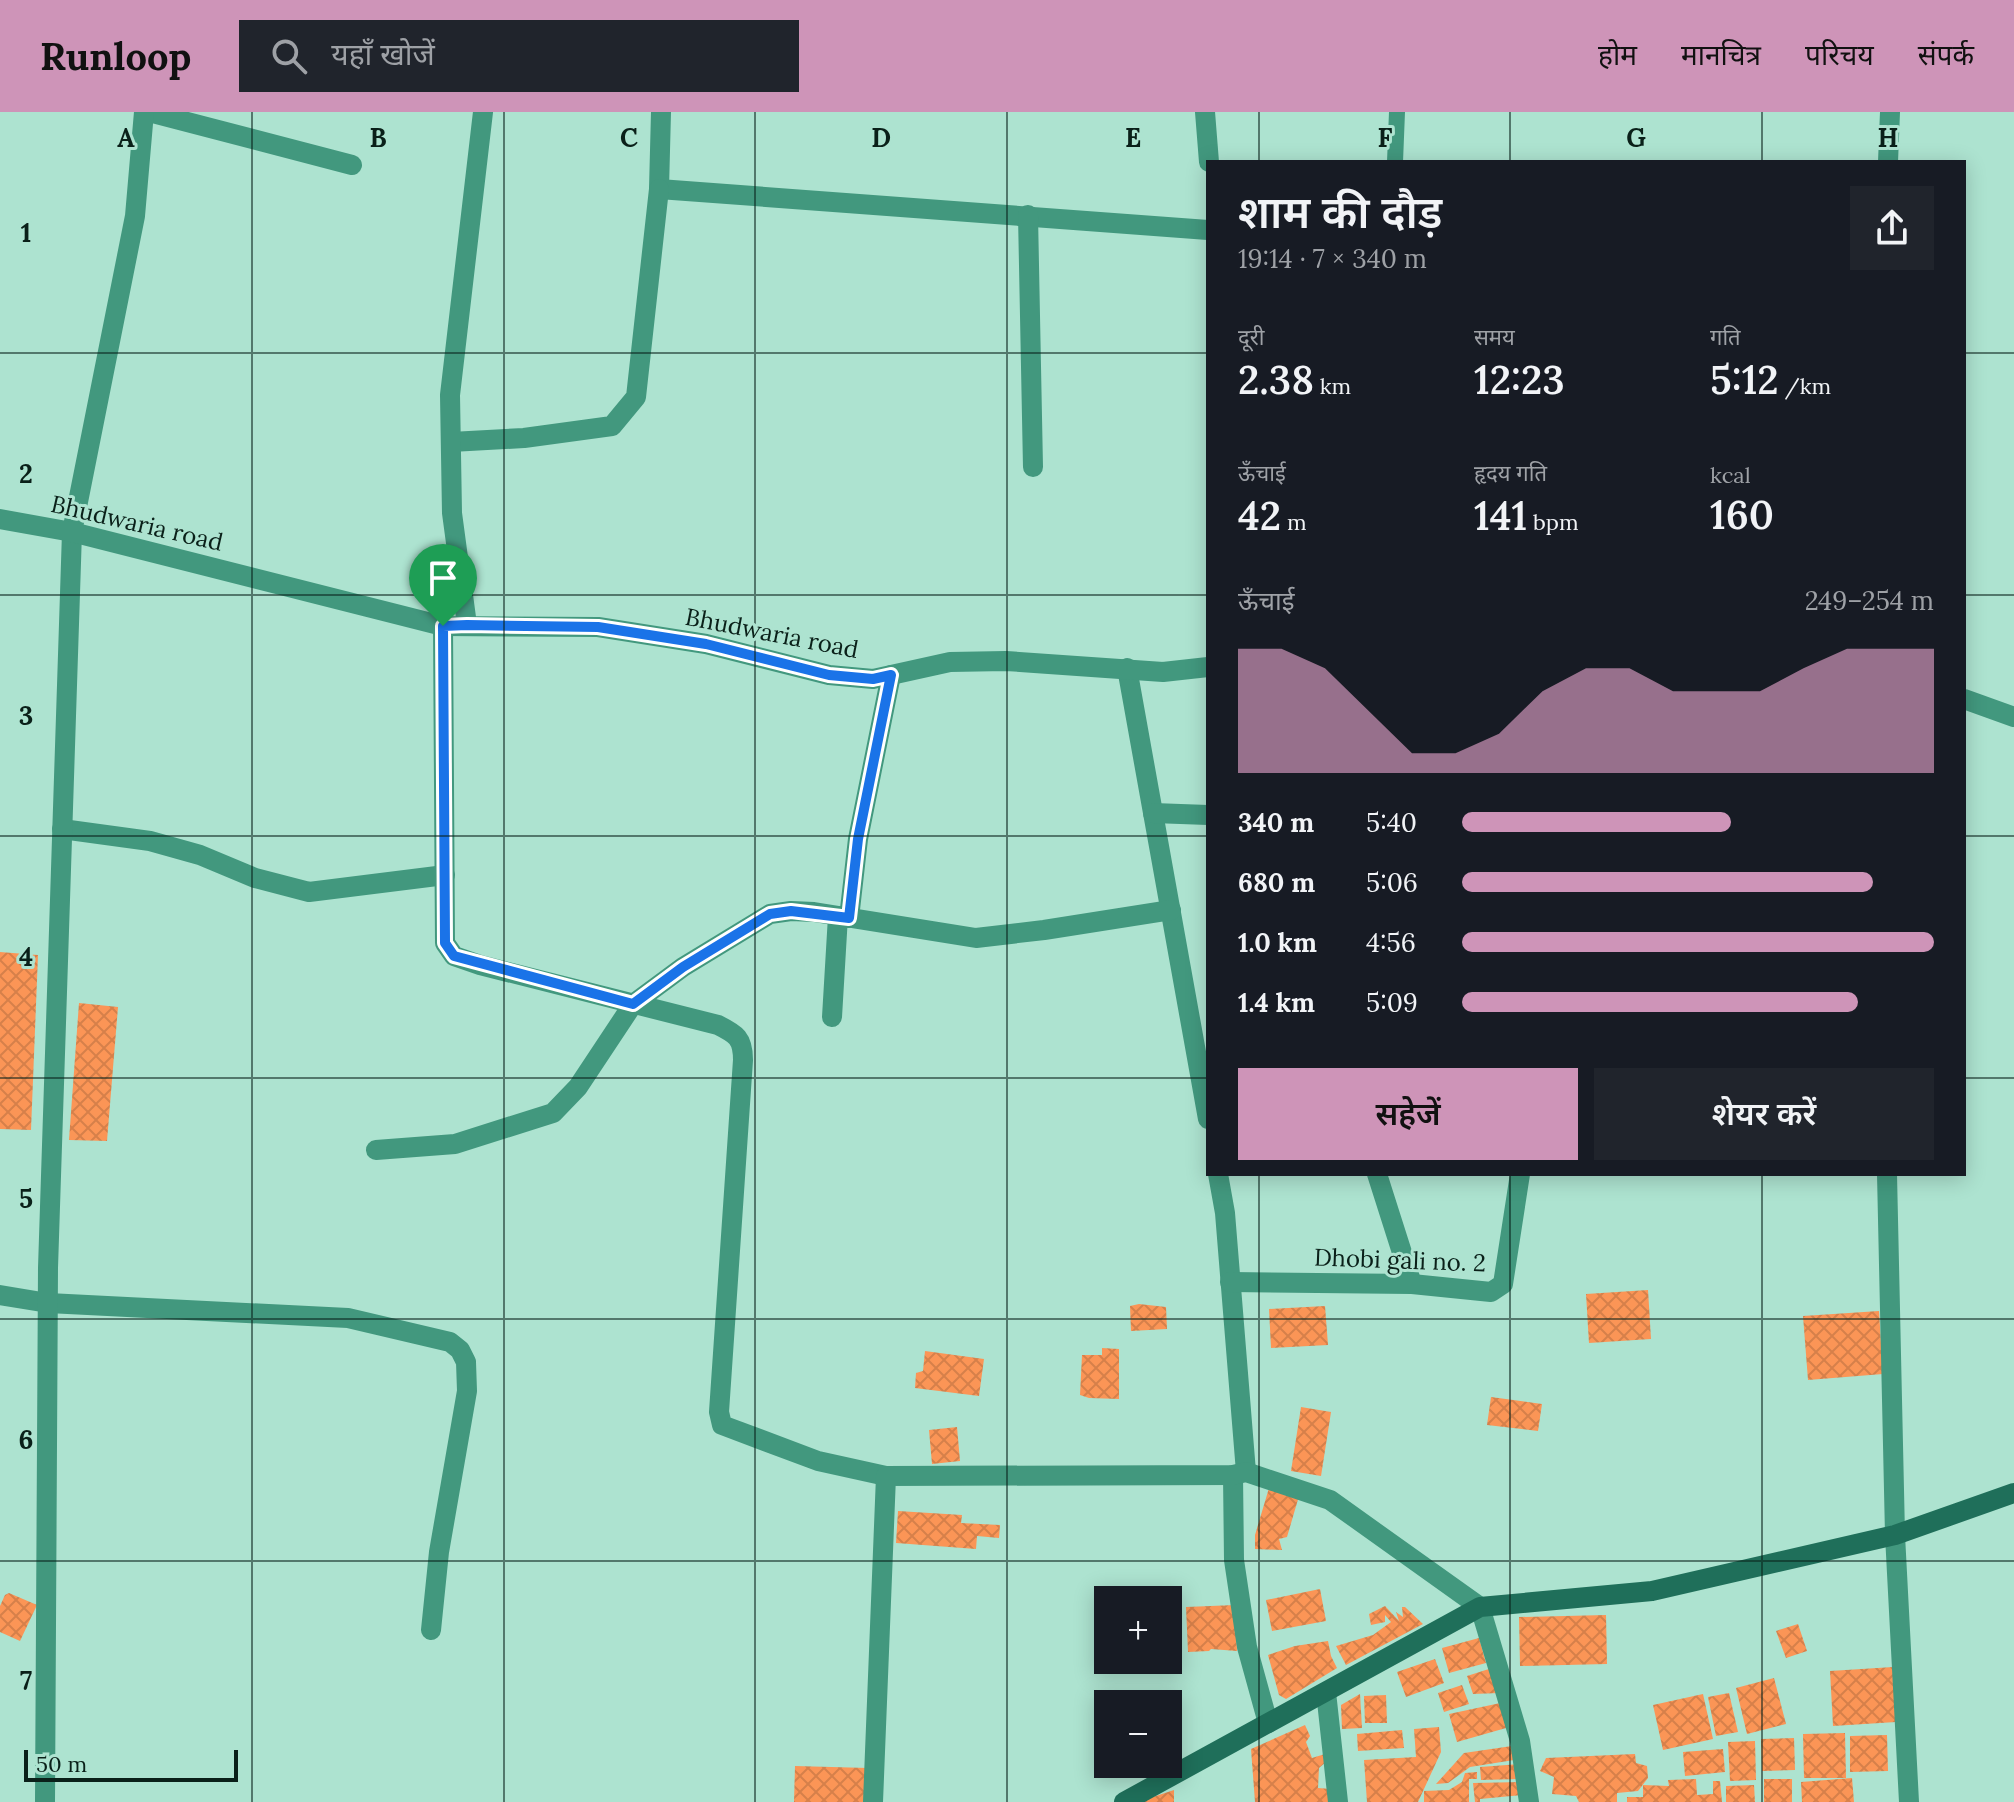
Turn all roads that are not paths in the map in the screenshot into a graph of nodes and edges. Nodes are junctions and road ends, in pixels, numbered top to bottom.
1 (146, 112) edge
2 (483, 112) edge
3 (661, 112) edge
4 (1205, 112) edge
5 (1397, 112) edge
6 (1890, 112) edge
7 (1209, 160) edge
8 (1395, 160) edge
9 (1888, 160) edge
10 (352, 165) dead end
11 (659, 189) junction
12 (1028, 215) junction
13 (1206, 230) edge
14 (451, 442) junction
15 (1033, 467) dead end
16 (0, 519) edge
17 (72, 532) junction
18 (467, 625) junction
19 (443, 626) junction
20 (1206, 667) edge
21 (1127, 668) junction
22 (891, 675) junction
23 (1966, 700) edge
24 (2014, 717) edge
25 (1153, 813) junction
26 (1206, 815) edge
27 (62, 829) junction
28 (445, 875) junction
29 (1171, 910) junction
30 (844, 917) junction
31 (633, 1004) junction
32 (832, 1017) dead end
33 (1206, 1108) edge
34 (376, 1150) dead end
35 (1218, 1176) edge
36 (1378, 1176) edge
37 (1520, 1176) edge
38 (1887, 1176) edge
39 (1230, 1282) junction
40 (1412, 1284) junction
41 (0, 1295) edge
42 (48, 1303) junction
43 (1239, 1474) junction
44 (886, 1476) junction
45 (2014, 1493) edge
46 (1895, 1535) junction
47 (1480, 1607) junction
48 (431, 1630) dead end
49 (1326, 1692) junction
50 (1268, 1723) junction
51 (45, 1802) edge
52 (873, 1802) edge
53 (1124, 1802) edge
54 (1338, 1802) edge
55 (1529, 1802) edge
56 (1909, 1802) edge

1 - 10 street
1 - 17 street
2 - 14 street
3 - 11 street
4 - 7 street
5 - 8 lane
6 - 9 street
11 - 12 street
11 - 14 street
12 - 13 street
12 - 15 street
14 - 18 street
16 - 17 street, Bhudwaria road
17 - 19 street, Bhudwaria road
17 - 27 street
18 - 19 street, Bhudwaria road
18 - 22 street, Bhudwaria road
19 - 28 street
20 - 21 street, Bhudwaria road
21 - 22 street, Bhudwaria road
21 - 25 street
22 - 30 street
23 - 24 street
25 - 26 street
25 - 29 street
27 - 28 street
27 - 42 street
28 - 31 street
29 - 30 street
29 - 33 street
30 - 31 street
30 - 32 street
31 - 34 street
31 - 44 street
35 - 39 street
36 - 40 street
37 - 40 street, Dhobi gali no. 2
38 - 46 street
39 - 40 street, Dhobi gali no. 2
39 - 43 street
41 - 42 street
42 - 48 street
42 - 51 street
43 - 44 street
43 - 47 street
43 - 50 street
44 - 52 street
45 - 46 main road
46 - 47 main road
46 - 56 street
47 - 49 main road
47 - 55 street
49 - 50 main road
49 - 54 street
50 - 53 main road

